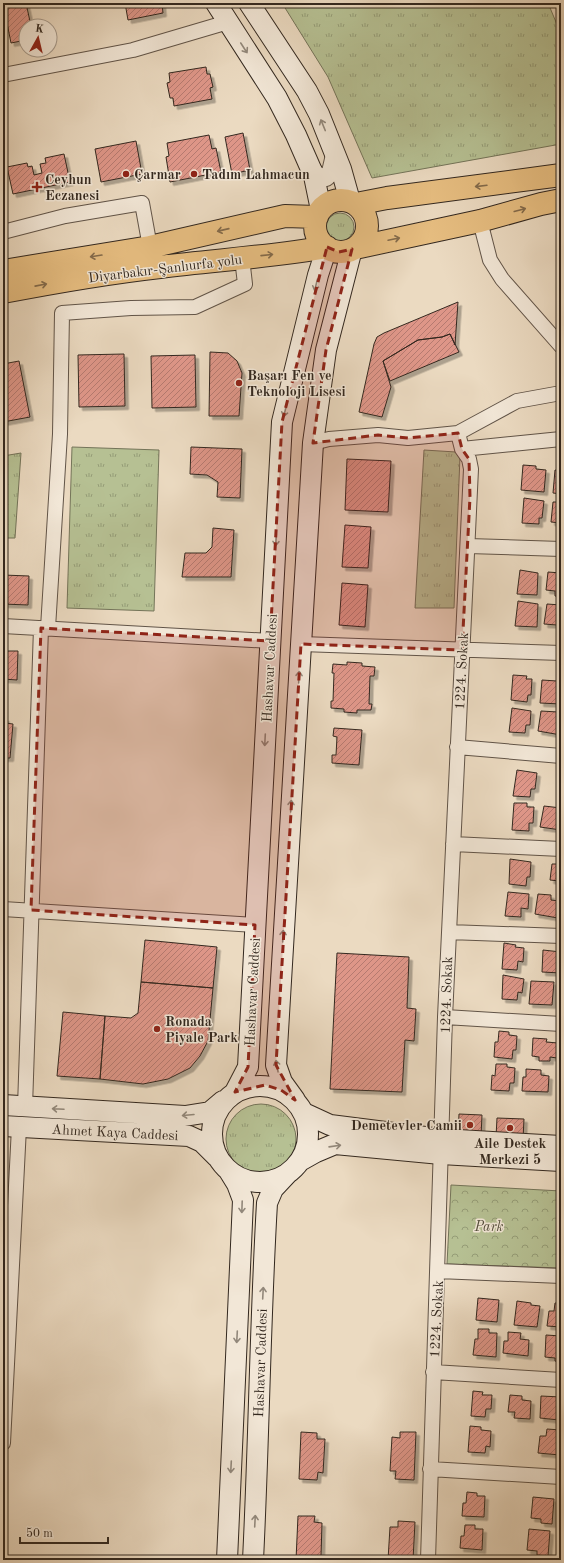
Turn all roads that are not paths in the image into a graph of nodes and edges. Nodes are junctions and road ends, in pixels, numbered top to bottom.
1 (216, 3) edge
2 (249, 3) edge
3 (228, 22) junction
4 (3, 74) edge
5 (335, 155) junction
6 (310, 167) junction
7 (561, 175) edge
8 (561, 200) edge
9 (353, 203) junction
10 (319, 213) junction
11 (480, 221) junction
12 (3, 232) edge
13 (150, 247) junction
14 (327, 247) junction
15 (354, 248) junction
16 (242, 258) junction
17 (3, 271) edge
18 (3, 292) edge
19 (561, 346) edge
20 (561, 393) edge
21 (458, 433) junction
22 (561, 439) edge
23 (313, 443) junction
24 (462, 449) junction
25 (468, 546) junction
26 (561, 549) edge
27 (3, 626) edge
28 (45, 628) junction
29 (270, 641) junction
30 (300, 644) junction
31 (462, 650) junction
32 (561, 653) edge
33 (457, 748) junction
34 (561, 756) edge
35 (453, 844) junction
36 (561, 849) edge
37 (3, 909) edge
38 (31, 910) junction
39 (255, 925) junction
40 (449, 932) junction
41 (561, 936) edge
42 (445, 1017) junction
43 (561, 1024) edge
44 (229, 1097) junction
45 (3, 1105) edge
46 (299, 1106) junction
47 (25, 1107) junction
48 (11, 1126) edge
49 (441, 1146) junction
50 (561, 1146) edge
51 (561, 1161) edge
52 (224, 1165) junction
53 (294, 1167) junction
54 (438, 1271) junction
55 (561, 1276) edge
56 (433, 1372) junction
57 (561, 1380) edge
58 (4, 1386) edge
59 (3, 1443) edge
60 (430, 1469) junction
61 (561, 1477) edge
62 (227, 1560) edge
63 (253, 1560) edge
64 (428, 1560) edge

1 - 3 main road
5 -> 2 main road
3 - 4 street
3 -> 6 main road
5 - 6 street
5 - 9 main road
6 - 10 main road
7 -> 9 highway
11 -> 8 highway
9 - 10 highway
9 - 15 highway
10 -> 13 highway, Diyarbakır-Şanlıurfa yolu
10 - 14 highway
15 -> 11 highway
11 - 19 street
12 - 13 street
13 -> 17 highway, Diyarbakır-Şanlıurfa yolu
14 - 15 highway
16 -> 14 highway, Diyarbakır-Şanlıurfa yolu
14 -> 29 main road, Hashavar Caddesi
15 - 23 main road
18 -> 16 highway, Diyarbakır-Şanlıurfa yolu
16 - 28 street
20 - 21 street
21 - 23 street
21 - 24 street, 1224. Sokak
22 - 24 street
23 - 30 main road
24 - 25 street, 1224. Sokak
25 - 26 street
25 - 31 street, 1224. Sokak
27 - 28 street
28 - 29 street
28 - 38 street
29 -> 39 main road, Hashavar Caddesi
30 - 31 street
46 -> 30 main road
31 - 32 street
31 - 33 street, 1224. Sokak
33 - 34 street
33 - 35 street, 1224. Sokak
35 - 36 street
35 - 40 street, 1224. Sokak
37 - 38 street
38 - 39 street
38 - 47 street
39 - 44 main road, Hashavar Caddesi
40 - 41 street
40 - 42 street, 1224. Sokak
42 - 43 street
42 - 49 street, 1224. Sokak
44 - 46 main road
44 -> 47 main road
44 - 52 main road
45 - 47 main road
46 - 49 main road
46 - 53 main road
48 - 52 main road, Ahmet Kaya Caddesi
48 - 58 street
49 - 50 main road
49 - 51 main road
53 -> 49 main road
49 - 54 street, 1224. Sokak
52 - 53 main road
52 -> 62 main road, Hashavar Caddesi
63 -> 53 main road, Hashavar Caddesi
54 - 55 street
54 - 56 street, 1224. Sokak
56 - 57 street
56 - 60 street, 1224. Sokak
58 - 59 street
60 - 61 street
60 - 64 street, 1224. Sokak

